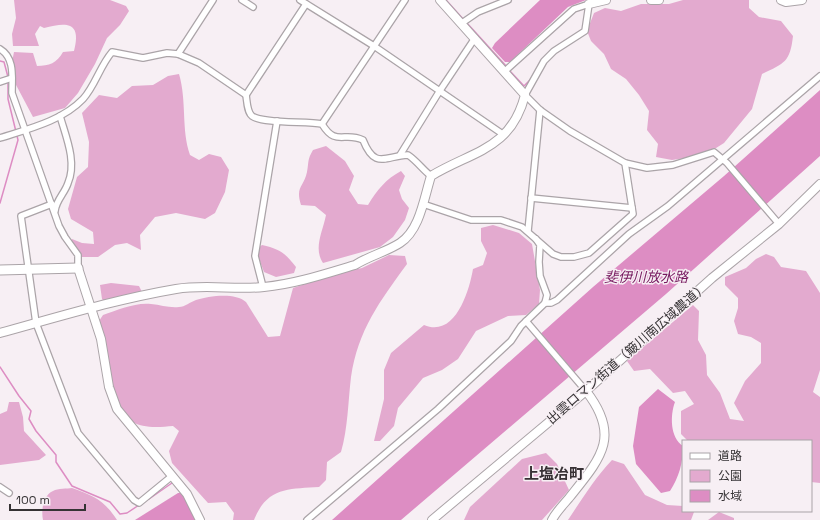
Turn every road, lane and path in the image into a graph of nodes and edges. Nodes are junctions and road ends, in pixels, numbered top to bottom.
1 (213, 0) edge
2 (242, 0) edge
3 (300, 0) edge
4 (405, 0) edge
5 (440, 0) edge
6 (508, 0) edge
7 (606, 0) edge
8 (651, 0) edge
9 (659, 0) edge
10 (782, 0) edge
11 (802, 0) edge
12 (594, 2) edge
13 (306, 4) junction
14 (253, 7) dead end
15 (462, 24) junction
16 (475, 38) junction
17 (374, 46) junction
18 (0, 49) edge
19 (178, 54) junction
20 (505, 71) junction
21 (820, 76) edge
22 (12, 78) junction
23 (0, 82) edge
24 (439, 92) junction
25 (246, 95) junction
26 (525, 95) junction
27 (540, 110) junction
28 (60, 116) junction
29 (277, 121) junction
30 (322, 124) junction
31 (26, 130) junction
32 (504, 135) junction
33 (1, 136) edge
34 (400, 155) junction
35 (722, 158) junction
36 (625, 162) junction
37 (431, 176) junction
38 (820, 184) edge
39 (531, 198) junction
40 (52, 204) junction
41 (423, 204) junction
42 (632, 208) junction
43 (55, 212) junction
44 (779, 224) junction
45 (528, 231) junction
46 (536, 239) junction
47 (78, 268) junction
48 (0, 270) edge
49 (29, 270) junction
50 (0, 275) edge
51 (263, 287) junction
52 (545, 303) junction
53 (90, 309) junction
54 (526, 321) junction
55 (36, 323) junction
56 (0, 333) edge
57 (586, 391) junction
58 (172, 476) junction
59 (0, 487) edge
60 (9, 493) dead end
61 (200, 520) edge
62 (307, 520) edge
63 (432, 520) edge
64 (552, 520) edge

1 - 19 street
2 - 14 street
3 - 13 street
4 - 17 street
5 - 15 street
6 - 15 street
7 - 12 street
8 - 9 street
10 - 11 street
12 - 20 street
12 - 26 street
13 - 17 street
13 - 25 street
15 - 16 street
16 - 20 street
16 - 24 street
17 - 24 street
17 - 30 street
18 - 22 street
19 - 25 street
19 - 28 street
20 - 26 street
21 - 35 street
22 - 23 street
22 - 31 street
24 - 32 street
24 - 34 street
25 - 29 street
26 - 27 street
26 - 32 street
27 - 36 street
27 - 39 street
28 - 31 street
28 - 43 street
29 - 30 street
29 - 51 street
30 - 34 street
31 - 33 street
31 - 40 street
32 - 37 street
34 - 37 street
35 - 36 street
35 - 44 street
35 - 52 street
36 - 42 street
37 - 41 street
38 - 44 street, 出雲ロマン街道（簸川南広域農道）
39 - 42 street
39 - 45 street
40 - 43 street
40 - 49 street
41 - 45 street
41 - 51 street
42 - 46 street
43 - 47 street
44 - 57 street, 出雲ロマン街道（簸川南広域農道）
45 - 46 street
46 - 52 street
47 - 49 main road
47 - 53 street
48 - 49 main road
49 - 50 main road
49 - 55 street
51 - 53 street
52 - 54 street
53 - 55 street
53 - 58 street
54 - 57 street
54 - 62 street
55 - 56 street
55 - 58 street
57 - 63 street, 出雲ロマン街道（簸川南広域農道）
57 - 64 street
58 - 61 street
59 - 60 street

